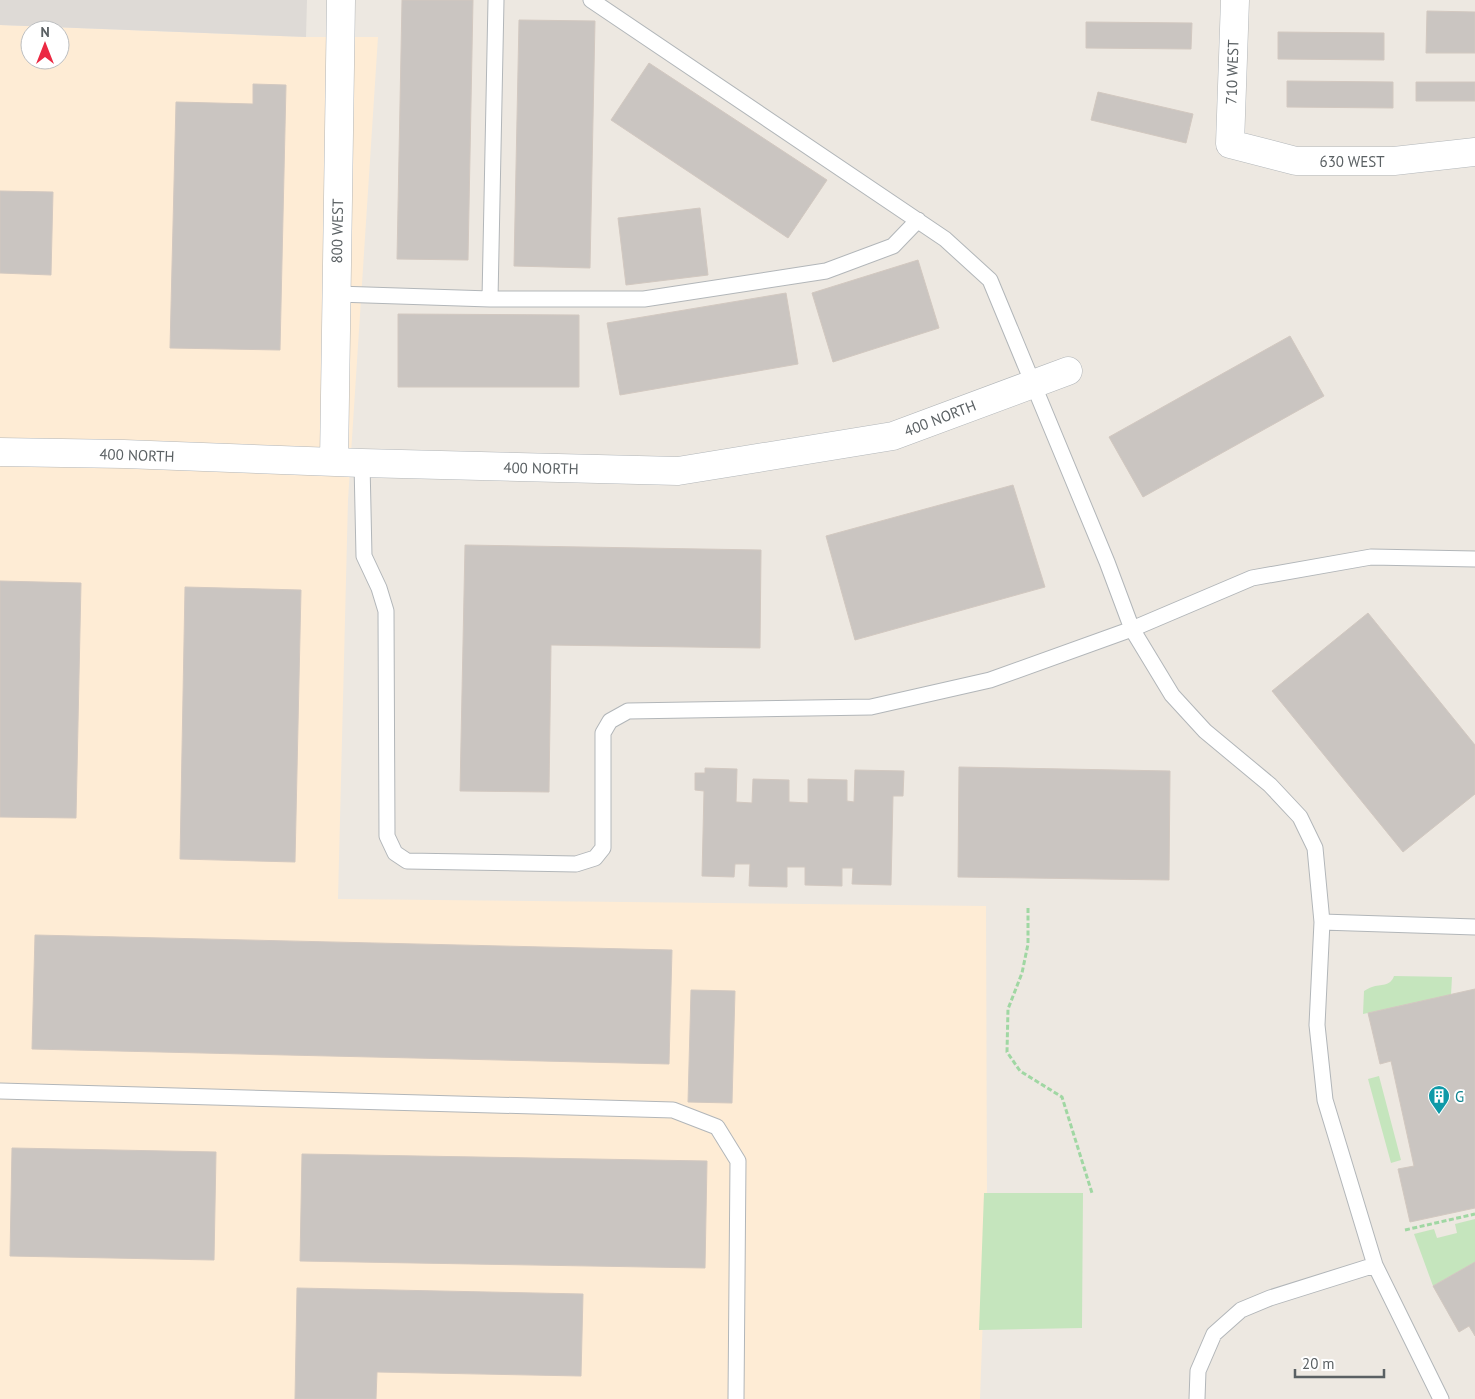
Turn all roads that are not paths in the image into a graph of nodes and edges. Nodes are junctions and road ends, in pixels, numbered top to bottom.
1 (341, 0) edge
2 (496, 0) edge
3 (591, 0) edge
4 (1235, 0) edge
5 (1230, 144) joint
6 (1475, 152) edge
7 (918, 220) junction
8 (337, 294) junction
9 (490, 299) junction
10 (1068, 371) dead end
11 (1034, 383) junction
12 (0, 452) edge
13 (334, 462) junction
14 (362, 464) junction
15 (1475, 559) edge
16 (1132, 629) junction
17 (1322, 922) junction
18 (1475, 927) edge
19 (0, 1091) edge
20 (1375, 1265) junction
21 (736, 1399) edge
22 (1197, 1399) edge
23 (1441, 1399) edge

1 - 8 street, 800 WEST
2 - 9 lane
3 - 7 lane
4 - 5 street, 710 WEST
5 - 6 street, 630 WEST
7 - 9 lane
7 - 11 lane
8 - 9 lane
8 - 13 street, 800 WEST
10 - 11 street, 400 NORTH
11 - 14 street, 400 NORTH
11 - 16 lane
12 - 13 street, 400 NORTH
13 - 14 street, 400 NORTH
14 - 16 lane
15 - 16 lane
16 - 17 lane
17 - 18 lane
17 - 20 lane
19 - 21 lane
20 - 22 lane
20 - 23 lane

